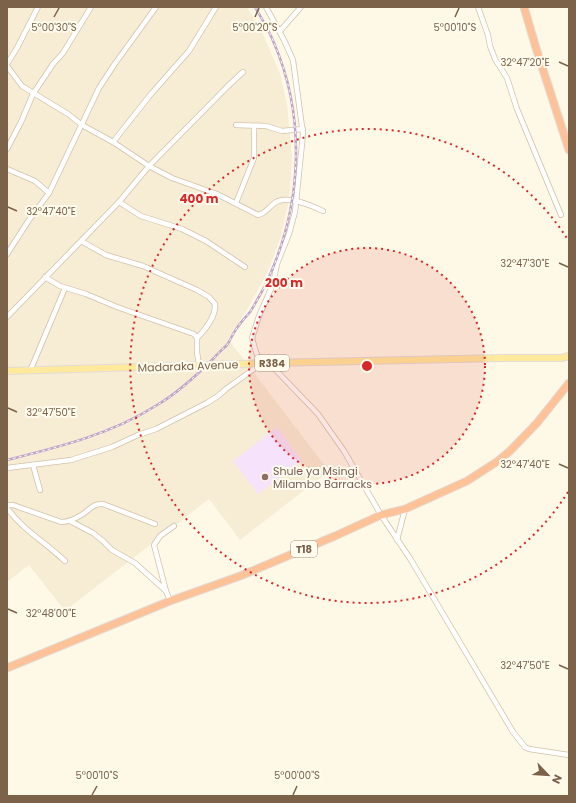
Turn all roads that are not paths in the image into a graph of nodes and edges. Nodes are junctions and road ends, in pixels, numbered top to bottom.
1 (38, 7) edge
2 (91, 7) edge
3 (156, 7) edge
4 (216, 7) edge
5 (266, 7) edge
6 (301, 7) edge
7 (478, 7) edge
8 (524, 7) edge
9 (280, 31) junction
10 (7, 65) edge
11 (243, 72) dead end
12 (33, 94) junction
13 (82, 125) junction
14 (236, 125) dead end
15 (254, 126) junction
16 (303, 129) junction
17 (113, 142) junction
18 (7, 148) edge
19 (569, 150) edge
20 (149, 166) junction
21 (7, 169) edge
22 (49, 193) junction
23 (119, 202) junction
24 (296, 202) junction
25 (236, 203) junction
26 (323, 211) dead end
27 (561, 215) dead end
28 (81, 241) junction
29 (7, 254) edge
30 (245, 267) dead end
31 (45, 277) junction
32 (65, 288) junction
33 (7, 317) edge
34 (197, 338) junction
35 (569, 356) edge
36 (538, 358) junction
37 (569, 360) edge
38 (270, 363) junction
39 (261, 364) junction
40 (199, 365) junction
41 (7, 371) edge
42 (30, 371) junction
43 (569, 383) edge
44 (33, 465) junction
45 (7, 468) edge
46 (40, 490) dead end
47 (7, 505) edge
48 (7, 508) edge
49 (405, 509) junction
50 (381, 515) junction
51 (70, 521) junction
52 (155, 524) dead end
53 (174, 526) dead end
54 (397, 540) junction
55 (64, 562) dead end
56 (166, 591) junction
57 (170, 602) junction
58 (7, 668) edge
59 (569, 755) edge

1 - 10 street
2 - 12 street
3 - 13 street
4 - 17 street
5 - 9 street
6 - 9 street
7 - 27 street
8 - 19 highway
9 - 16 street
10 - 12 street
11 - 20 street
12 - 13 street
12 - 18 street
13 - 17 street
13 - 22 street
14 - 15 street
15 - 16 street
15 - 25 street
16 - 24 street
17 - 20 street
20 - 23 street
20 - 25 street
21 - 22 street
22 - 29 street
23 - 28 street
23 - 30 street
24 - 25 street
24 - 26 street
24 - 39 street
28 - 31 street
28 - 34 street
31 - 32 street
31 - 33 street
32 - 34 street
32 - 42 street
34 - 40 street
35 - 36 main road, R384
36 - 37 main road, R384
36 - 38 main road, Madaraka Avenue / R384
38 - 39 main road, Madaraka Avenue / R384
38 - 50 street
39 - 40 main road, Madaraka Avenue / R384
39 - 44 street
40 - 42 main road, Madaraka Avenue / R384
41 - 42 main road, Madaraka Avenue / R384
43 - 49 highway, T18
44 - 45 street
44 - 46 street
47 - 51 street
48 - 55 street
49 - 50 highway, T18
49 - 54 street
50 - 54 street
50 - 57 highway, T18
51 - 52 street
51 - 56 street
53 - 56 street
54 - 59 street
56 - 57 street
57 - 58 highway, T18

